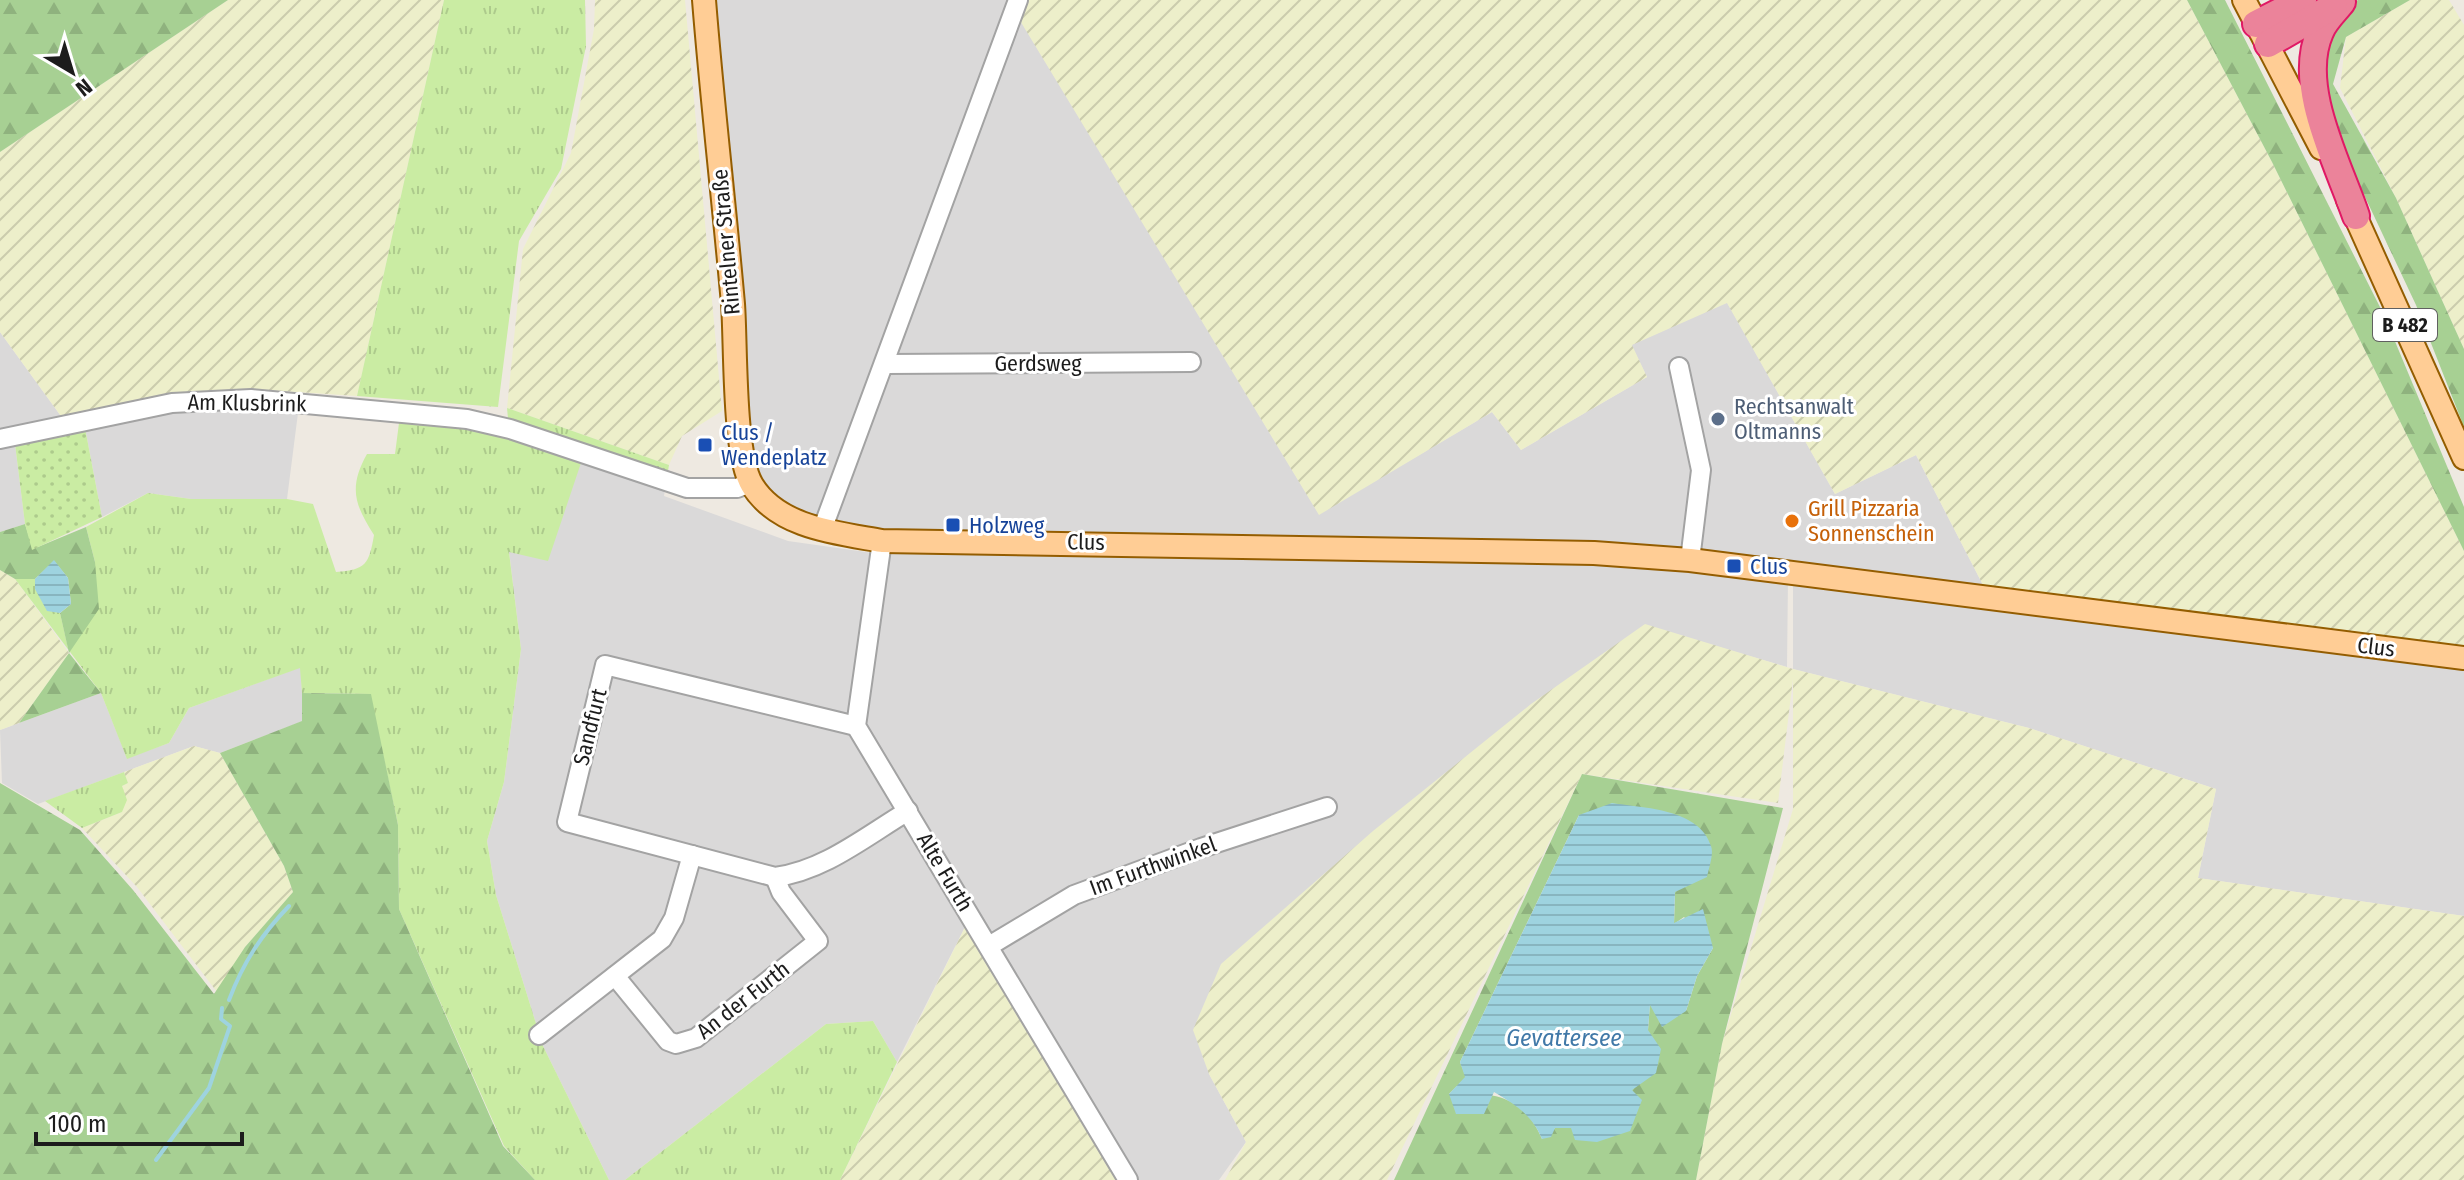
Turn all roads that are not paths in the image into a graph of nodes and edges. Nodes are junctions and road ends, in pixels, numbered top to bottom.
1 (704, 0) edge
2 (1018, 0) edge
3 (2303, 0) edge
4 (2344, 1) edge
5 (2256, 23) edge
6 (2356, 216) junction
7 (1191, 362) dead end
8 (886, 364) junction
9 (1679, 367) dead end
10 (0, 439) edge
11 (2464, 458) edge
12 (750, 483) junction
13 (822, 530) junction
14 (882, 541) junction
15 (1690, 560) junction
16 (2464, 658) edge
17 (856, 726) junction
18 (1327, 807) dead end
19 (908, 811) junction
20 (692, 855) junction
21 (775, 877) junction
22 (989, 946) junction
23 (615, 976) junction
24 (539, 1035) dead end
25 (1128, 1180) edge

1 - 12 main road, Rintelner Straße
2 - 8 street
3 - 5 highway
4 - 5 highway
4 - 6 highway
5 - 6 main road, B 482
6 - 11 main road, B 482
7 - 8 street, Gerdsweg
8 - 13 street
9 - 15 street
10 - 12 street, Am Klusbrink
12 - 13 main road, Clus
13 - 14 main road, Clus
14 - 15 main road, Clus
14 - 17 street
15 - 16 main road, Clus
17 - 19 street, Alte Furth
17 - 20 street, Sandfurt
18 - 22 street, Im Furthwinkel
19 - 21 street, Sandfurt
19 - 22 street, Alte Furth
20 - 21 street, Sandfurt
20 - 23 street
21 - 23 street, An der Furth
22 - 25 street, Alte Furth
23 - 24 street

